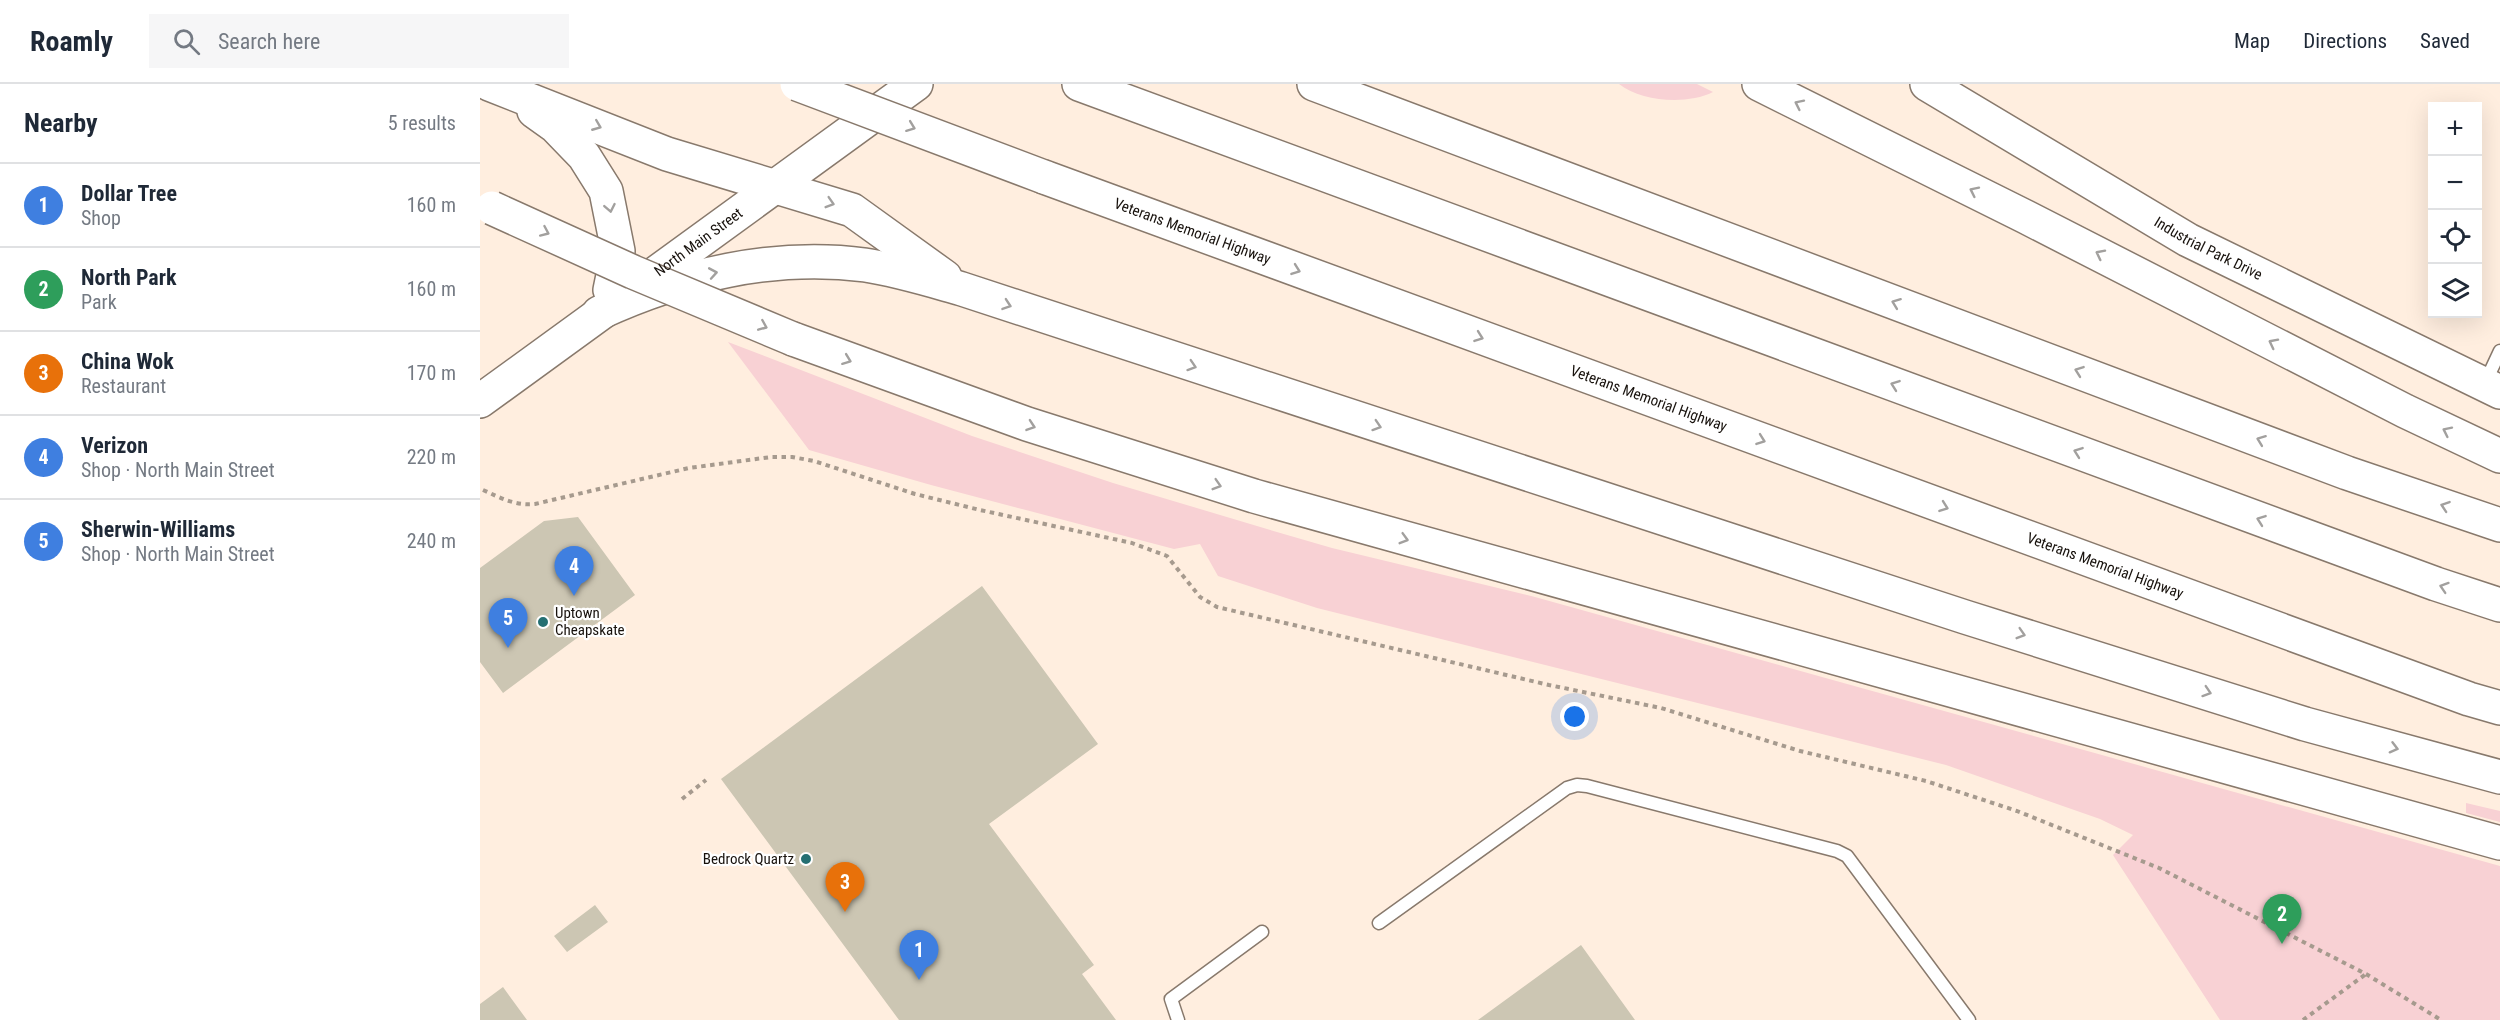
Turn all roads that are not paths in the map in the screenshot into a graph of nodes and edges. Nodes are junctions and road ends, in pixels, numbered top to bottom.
1 (797, 84) edge
2 (916, 84) edge
3 (1079, 84) edge
4 (1314, 84) edge
5 (1759, 84) edge
6 (1927, 84) edge
7 (496, 87) edge
8 (774, 186) junction
9 (486, 206) edge
10 (962, 289) junction
11 (599, 313) junction
12 (2500, 351) edge
13 (2492, 388) edge
14 (480, 400) edge
15 (2500, 456) edge
16 (2500, 525) edge
17 (2500, 605) edge
18 (2500, 708) edge
19 (2500, 777) edge
20 (2500, 843) edge
21 (1379, 923) dead end
22 (1262, 932) dead end
23 (1178, 1020) edge
24 (1969, 1020) edge

1 -> 18 main road, Veterans Memorial Highway, bridge
2 - 8 main road, North Main Street
17 -> 3 main road
16 -> 4 main road
15 -> 5 main road
6 - 13 main road, Industrial Park Drive
7 -> 8 main road
7 -> 11 main road
8 -> 10 main road
8 - 11 main road, North Main Street
9 -> 20 main road, bridge
11 -> 10 main road
10 -> 19 main road
11 - 14 main road, North Main Street
12 - 13 lane
21 - 24 lane
22 - 23 lane

